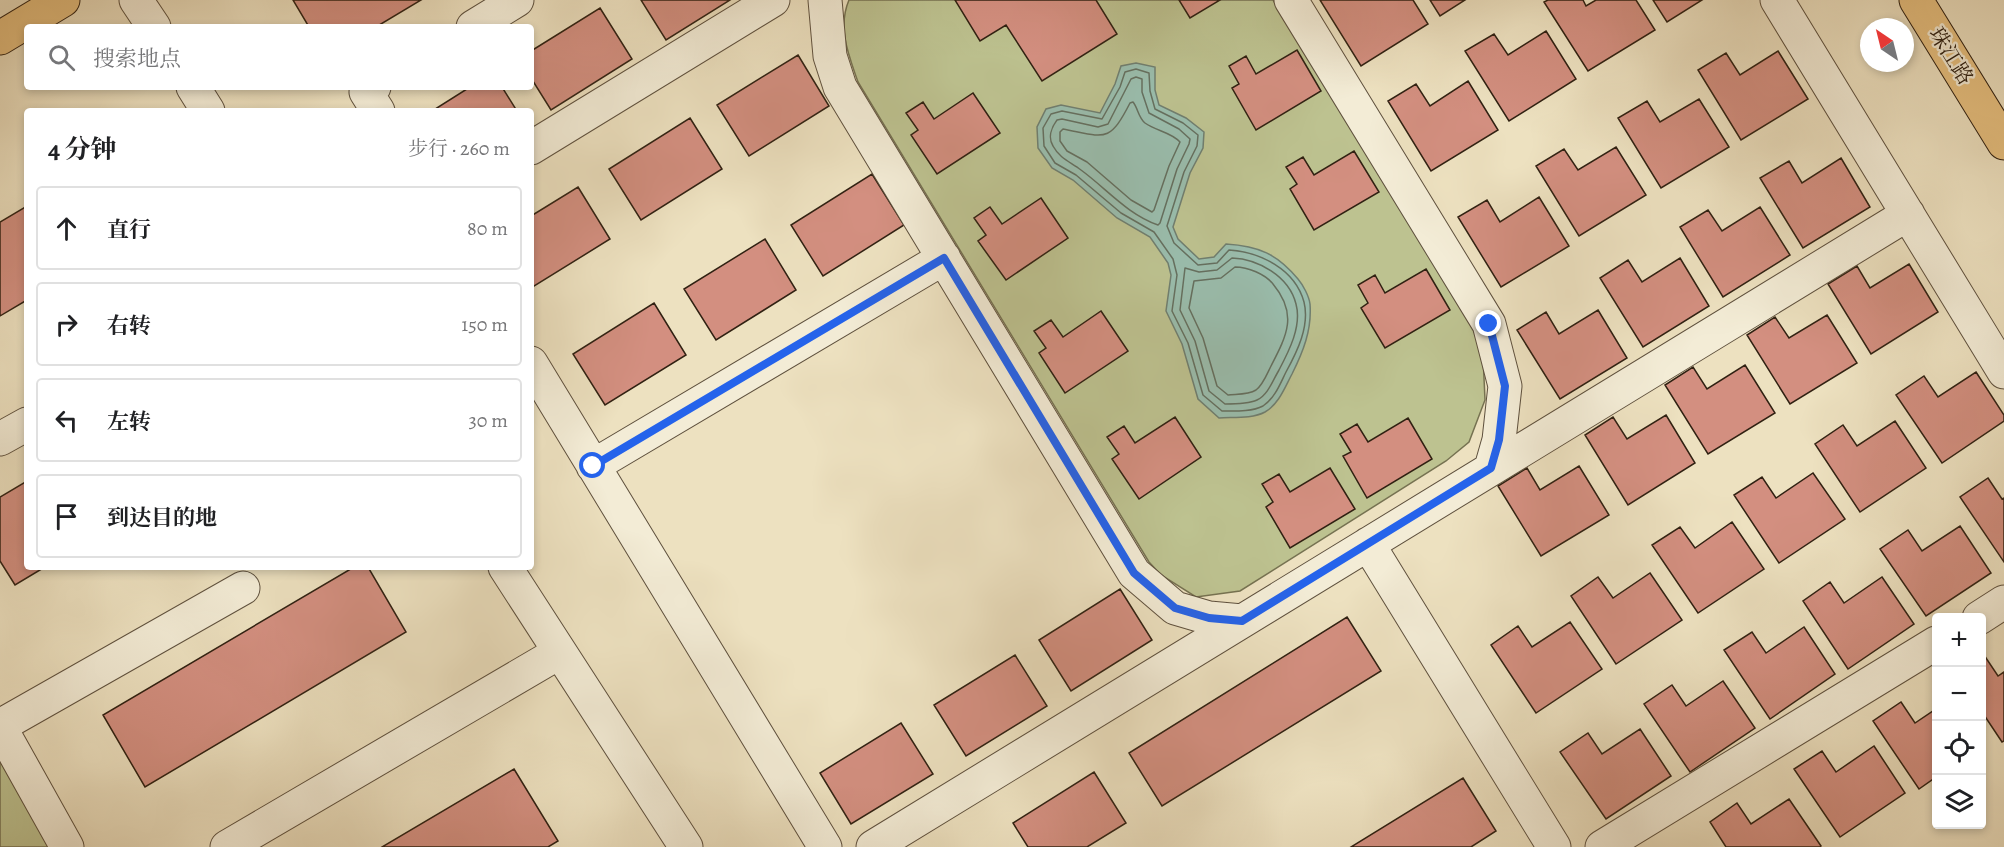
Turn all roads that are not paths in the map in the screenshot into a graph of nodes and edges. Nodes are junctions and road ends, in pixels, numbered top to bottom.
1 (63, 0) edge
2 (136, 0) edge
3 (517, 0) edge
4 (773, 0) edge
5 (825, 0) edge
6 (1291, 0) edge
7 (1778, 0) edge
8 (1916, 0) edge
9 (152, 24) edge
10 (478, 24) edge
11 (0, 38) edge
12 (195, 90) edge
13 (369, 90) edge
14 (206, 108) edge
15 (376, 108) edge
16 (2004, 143) edge
17 (534, 146) edge
18 (1908, 214) junction
19 (944, 258) junction
20 (534, 368) edge
21 (2004, 372) edge
22 (24, 426) edge
23 (0, 439) edge
24 (593, 466) junction
25 (1491, 468) junction
26 (1368, 544) junction
27 (507, 570) edge
28 (243, 588) dead end
29 (2004, 602) edge
30 (1986, 614) edge
31 (1242, 621) junction
32 (1932, 645) edge
33 (560, 652) junction
34 (0, 727) edge
35 (67, 847) edge
36 (227, 847) edge
37 (686, 847) edge
38 (825, 847) edge
39 (873, 847) edge
40 (1554, 847) edge
41 (1602, 847) edge

1 - 11 main road
2 - 9 street
3 - 10 street
4 - 17 street
5 - 19 street
6 - 25 street
7 - 18 street
8 - 16 main road, 珠江路
12 - 14 street
13 - 15 street
18 - 21 street
18 - 25 street
19 - 24 street
19 - 31 street
20 - 24 street
22 - 23 street
24 - 38 street
25 - 26 street
26 - 31 street
26 - 40 street
27 - 33 street
28 - 34 street
29 - 30 street
31 - 39 street
32 - 41 street
33 - 36 street
33 - 37 street
34 - 35 street

